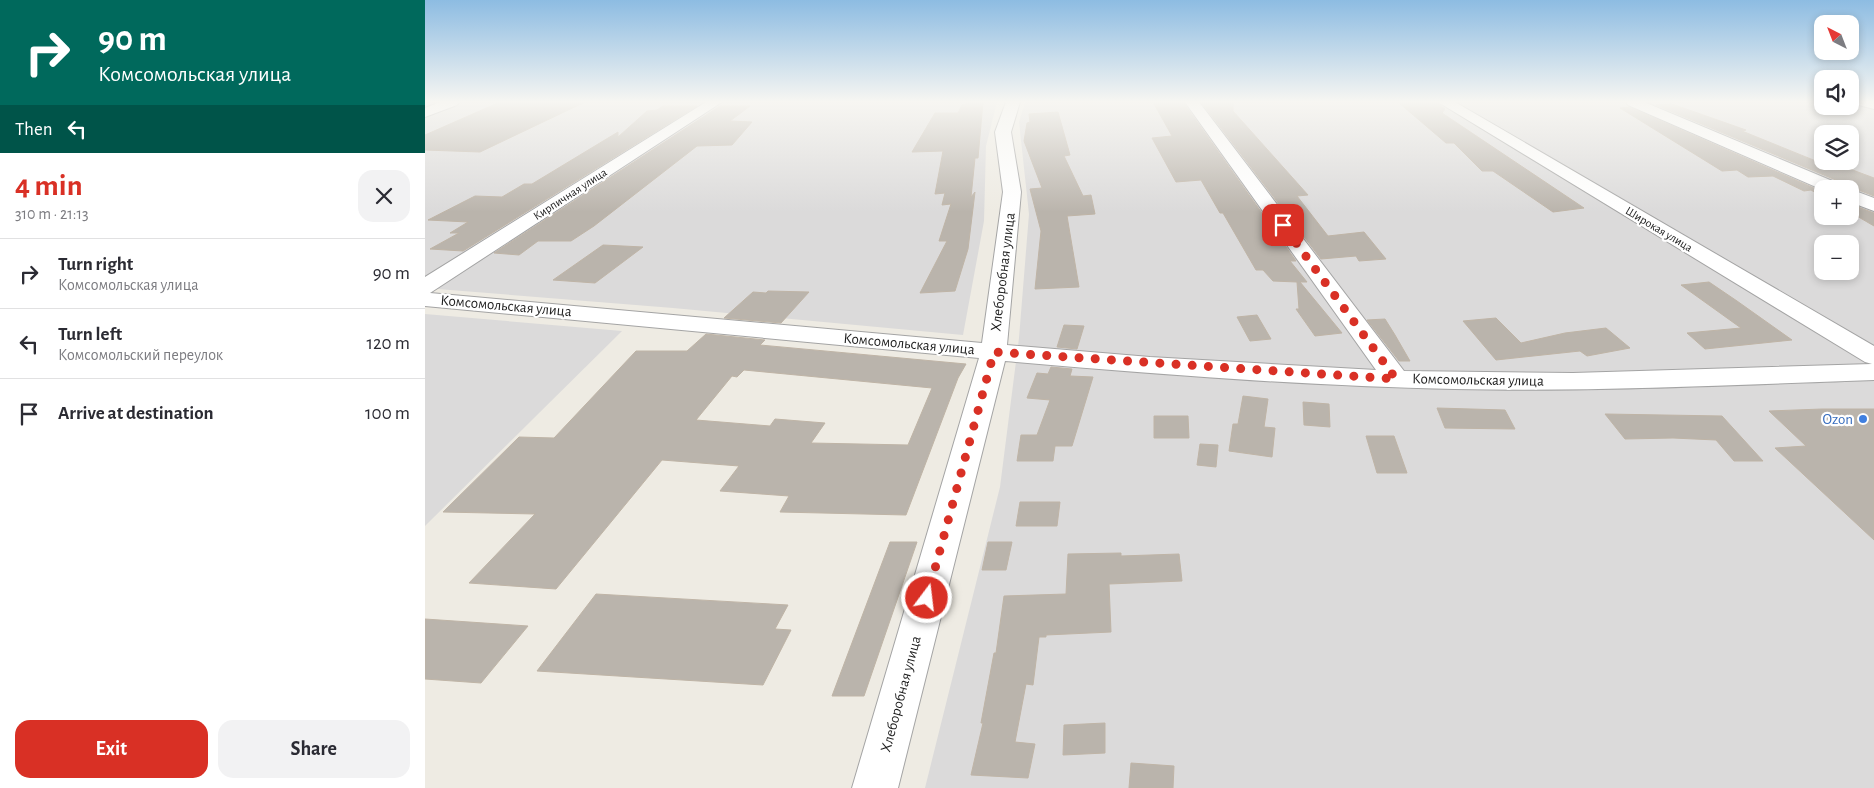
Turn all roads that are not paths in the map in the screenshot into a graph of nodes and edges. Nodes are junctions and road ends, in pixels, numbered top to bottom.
1 (657, 139) edge
2 (1004, 139) edge
3 (1219, 139) edge
4 (1507, 139) edge
5 (1719, 139) edge
6 (1815, 180) edge
7 (1859, 199) edge
8 (1874, 205) edge
9 (425, 287) edge
10 (425, 299) edge
11 (994, 352) junction
12 (1874, 357) edge
13 (1874, 372) edge
14 (1396, 379) junction
15 (875, 788) edge

1 - 9 street, Кирпичная улица
2 - 11 street, Хлеборобная улица
3 - 14 street
4 - 12 street, Широкая улица
5 - 6 street
7 - 8 street
10 - 11 street, Комсомольская улица
11 - 14 street, Комсомольская улица
11 - 15 street, Хлеборобная улица
13 - 14 street, Комсомольская улица

